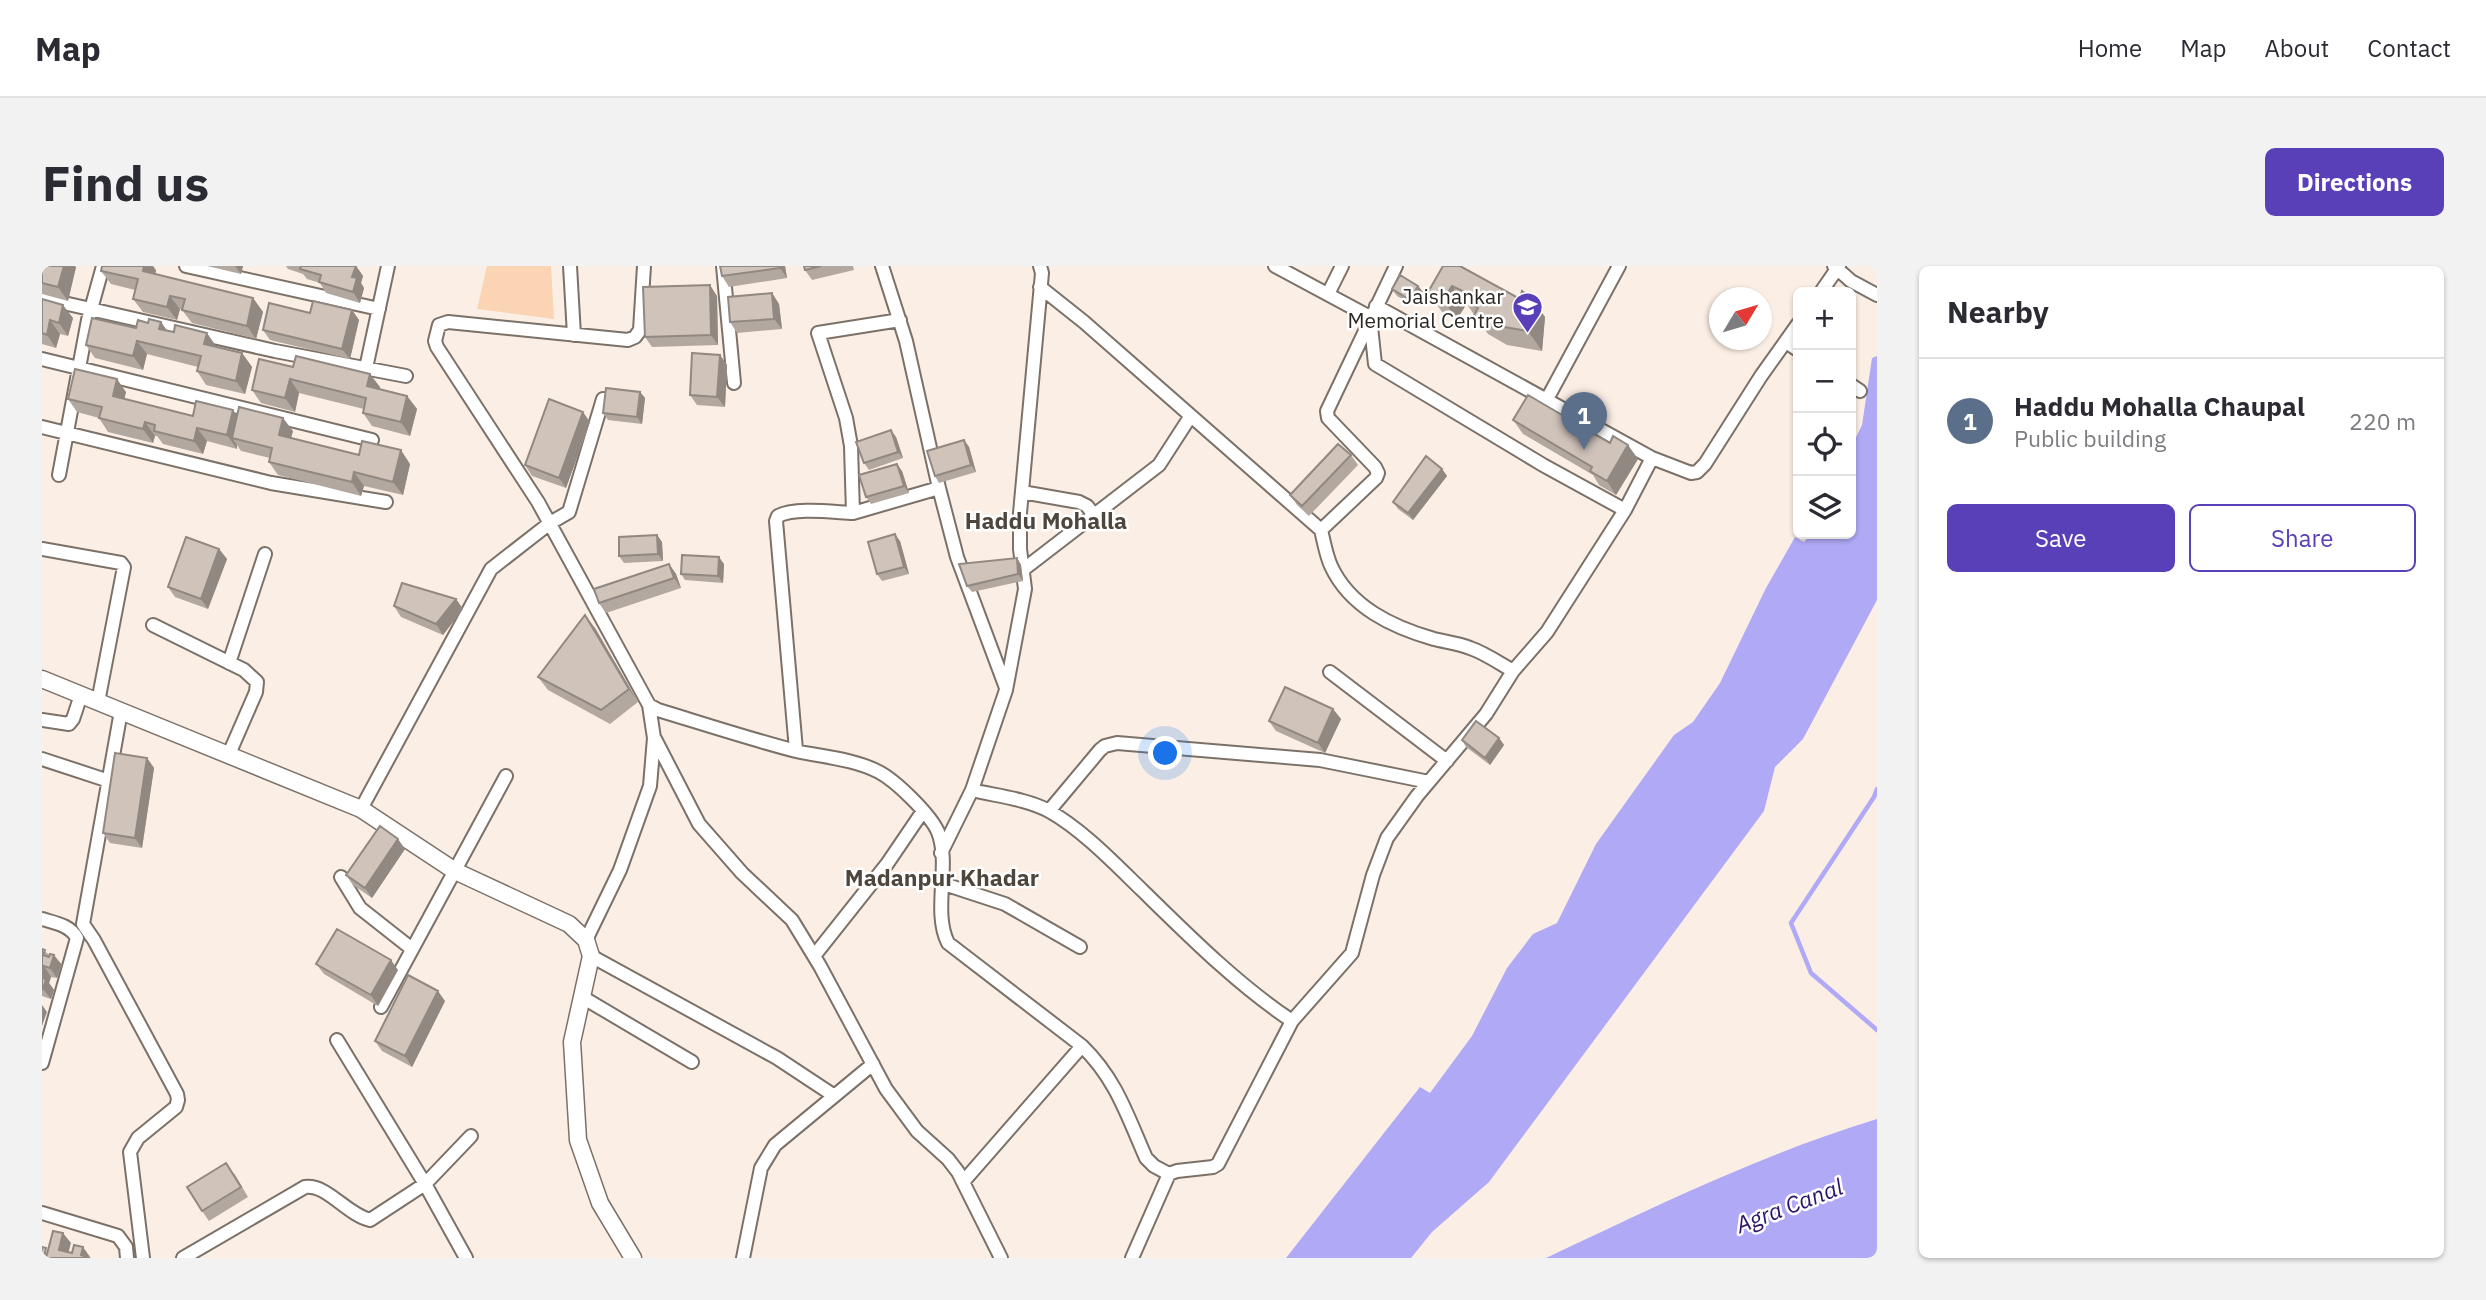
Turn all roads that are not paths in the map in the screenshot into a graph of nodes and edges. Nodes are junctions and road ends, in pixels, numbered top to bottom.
1 (103, 266) edge
2 (186, 266) edge
3 (388, 266) edge
4 (570, 266) edge
5 (644, 266) edge
6 (723, 266) edge
7 (882, 266) edge
8 (1041, 266) edge
9 (1275, 266) edge
10 (1342, 266) edge
11 (1396, 266) edge
12 (1619, 266) edge
13 (1837, 267) edge
14 (1290, 270) edge
15 (1041, 287) junction
16 (1824, 287) edge
17 (1328, 293) junction
18 (1877, 295) edge
19 (42, 298) edge
20 (91, 309) junction
21 (379, 309) junction
22 (1373, 312) junction
23 (900, 320) junction
24 (1793, 332) edge
25 (574, 335) junction
26 (1786, 342) junction
27 (1793, 347) edge
28 (42, 359) edge
29 (80, 367) junction
30 (366, 368) junction
31 (406, 376) dead end
32 (734, 383) dead end
33 (603, 399) edge
34 (1546, 401) junction
35 (1190, 417) junction
36 (42, 427) edge
37 (67, 433) junction
38 (372, 440) edge
39 (1652, 458) junction
40 (59, 475) dead end
41 (939, 488) junction
42 (1022, 492) junction
43 (386, 502) dead end
44 (1625, 510) junction
45 (853, 513) junction
46 (1094, 515) junction
47 (550, 523) junction
48 (1321, 530) junction
49 (42, 549) edge
50 (265, 554) dead end
51 (1024, 569) junction
52 (153, 625) dead end
53 (229, 663) junction
54 (1513, 671) junction
55 (1330, 672) dead end
56 (42, 679) edge
57 (1006, 690) junction
58 (81, 695) junction
59 (98, 702) junction
60 (649, 705) junction
61 (121, 711) junction
62 (42, 720) edge
63 (654, 738) junction
64 (796, 750) junction
65 (229, 754) junction
66 (42, 759) edge
67 (1447, 761) junction
68 (506, 776) dead end
69 (108, 781) junction
70 (1429, 782) junction
71 (972, 790) junction
72 (361, 809) junction
73 (923, 811) junction
74 (1049, 811) junction
75 (941, 853) junction
76 (455, 871) junction
77 (341, 877) dead end
78 (941, 883) junction
79 (42, 919) edge
80 (586, 940) junction
81 (1080, 947) dead end
82 (412, 949) junction
83 (591, 956) junction
84 (814, 956) junction
85 (582, 997) junction
86 (381, 1007) dead end
87 (1292, 1021) junction
88 (337, 1040) dead end
89 (1082, 1046) junction
90 (692, 1062) dead end
91 (42, 1063) edge
92 (873, 1064) junction
93 (833, 1095) junction
94 (471, 1136) dead end
95 (1169, 1174) junction
96 (963, 1182) junction
97 (425, 1184) junction
98 (42, 1213) edge
99 (127, 1258) edge
100 (143, 1258) edge
101 (183, 1258) edge
102 (466, 1258) edge
103 (633, 1258) edge
104 (743, 1258) edge
105 (1001, 1258) edge
106 (1132, 1258) edge

1 - 20 street
2 - 21 street
3 - 21 street
4 - 25 street
5 - 25 street
6 - 32 street
7 - 23 street
8 - 15 street
9 - 14 street
10 - 17 street
11 - 22 street
12 - 34 street
13 - 16 street
13 - 18 street
14 - 17 street
15 - 35 street
15 - 42 street
17 - 22 street
19 - 20 street
20 - 29 street
20 - 30 street
21 - 30 street
22 - 34 street
22 - 44 street
22 - 48 street
23 - 41 street
23 - 45 street
24 - 26 street
25 - 47 street
26 - 27 street
26 - 39 street
28 - 29 street
29 - 37 street
29 - 38 street
30 - 31 street
33 - 47 street
34 - 39 street
35 - 46 street
35 - 48 street
36 - 37 street
37 - 40 street
37 - 43 street
39 - 44 street
41 - 45 street
41 - 57 street
42 - 46 street
42 - 51 street
44 - 54 street
45 - 64 street
46 - 51 street
47 - 60 street
47 - 72 street
48 - 54 street
49 - 59 street
50 - 53 street
51 - 57 street
52 - 53 street
53 - 65 street
54 - 67 street
55 - 67 street
56 - 58 street
57 - 71 street
58 - 59 street
58 - 62 street
59 - 61 street
60 - 63 street
60 - 64 street
61 - 65 street
61 - 69 street
63 - 80 street
63 - 84 street
64 - 73 street
65 - 72 street
66 - 69 street
67 - 70 street
68 - 76 street
69 - 100 street
70 - 74 street
70 - 87 street
71 - 74 street
71 - 75 street
72 - 76 street
73 - 75 street
73 - 84 street
74 - 87 street
75 - 78 street
76 - 80 street
76 - 82 street
77 - 82 street
78 - 81 street
78 - 89 street
79 - 91 street
80 - 83 street
82 - 86 street
83 - 85 street
83 - 93 street
84 - 92 street
85 - 90 street
85 - 103 street
87 - 95 street
88 - 97 street
89 - 95 street
89 - 96 street
92 - 93 street
92 - 96 street
93 - 104 street
94 - 97 street
95 - 106 street
96 - 105 street
97 - 101 street
97 - 102 street
98 - 99 street

